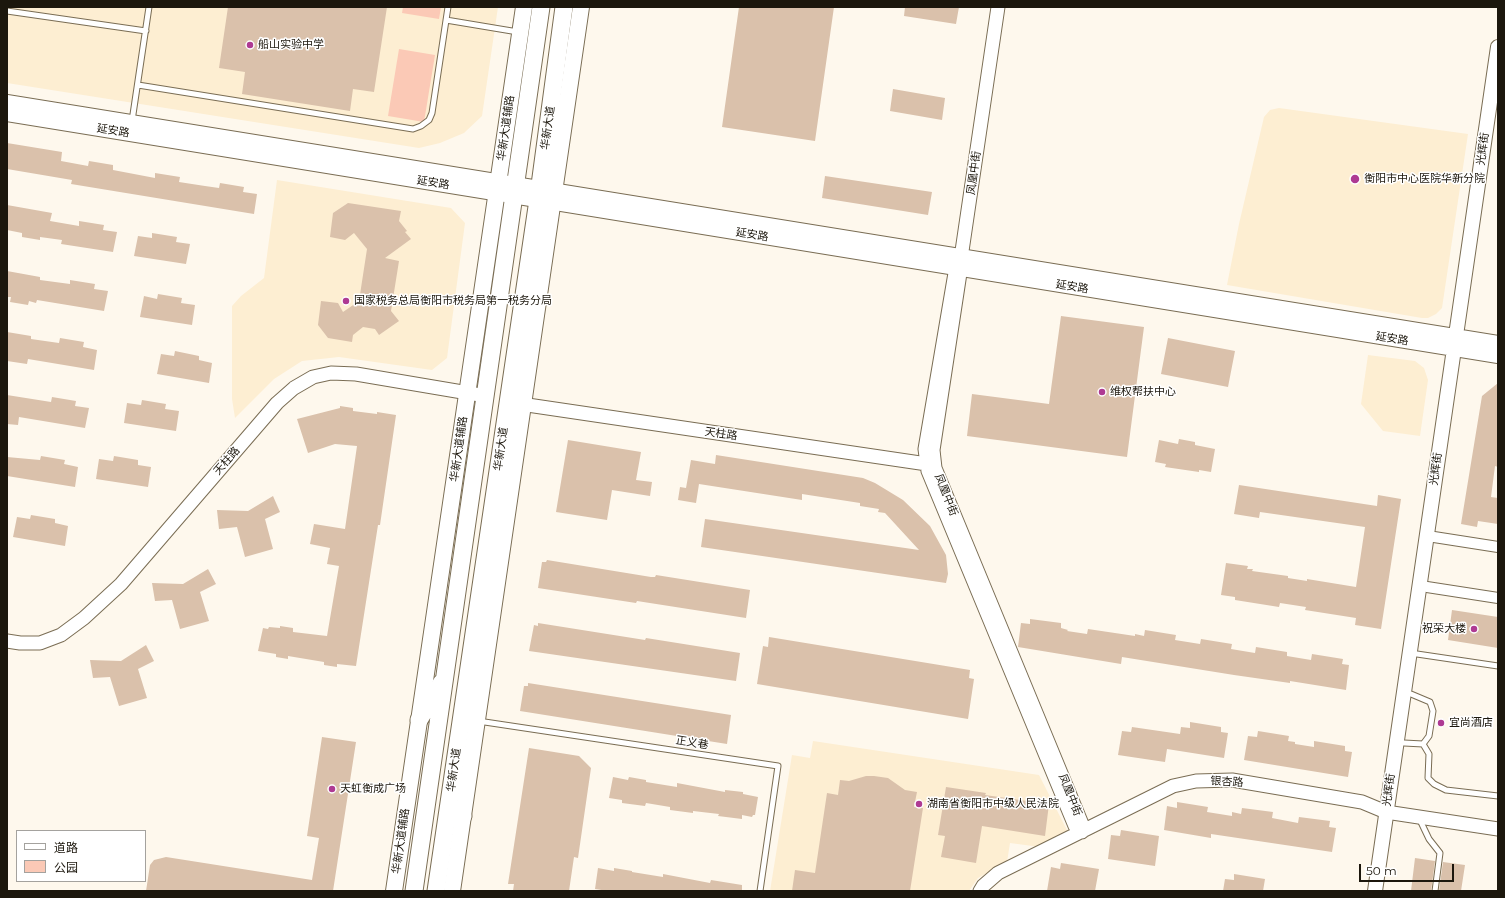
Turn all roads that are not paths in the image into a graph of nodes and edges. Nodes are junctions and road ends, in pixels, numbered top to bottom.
1 (149, 7) edge
2 (448, 7) edge
3 (524, 7) edge
4 (541, 7) edge
5 (564, 7) edge
6 (581, 7) edge
7 (991, 7) edge
8 (998, 7) edge
9 (7, 11) edge
10 (446, 20) junction
11 (146, 31) junction
12 (520, 32) junction
13 (1498, 47) edge
14 (138, 85) junction
15 (1498, 101) edge
16 (7, 102) edge
17 (7, 114) edge
18 (131, 128) junction
19 (497, 187) junction
20 (516, 190) junction
21 (546, 195) junction
22 (959, 262) junction
23 (1459, 343) junction
24 (1498, 343) edge
25 (1498, 356) edge
26 (467, 393) junction
27 (486, 396) junction
28 (515, 403) junction
29 (931, 464) junction
30 (1434, 537) junction
31 (1498, 547) edge
32 (1427, 587) junction
33 (1498, 598) edge
34 (7, 641) edge
35 (1417, 654) junction
36 (1498, 666) edge
37 (446, 677) junction
38 (1411, 694) junction
39 (419, 720) junction
40 (477, 720) junction
41 (1404, 743) junction
42 (1423, 744) junction
43 (1498, 796) edge
44 (1390, 812) junction
45 (456, 814) junction
46 (1418, 817) junction
47 (1498, 829) edge
48 (1082, 832) junction
49 (394, 891) edge
50 (414, 891) edge
51 (436, 891) edge
52 (452, 891) edge
53 (760, 891) edge
54 (980, 891) edge
55 (1374, 891) edge
56 (1383, 891) edge
57 (1434, 891) edge

1 - 11 lane
2 - 10 lane
3 - 12 main road, 华新大道辅路
4 - 20 highway, 华新大道
5 - 21 highway, 华新大道
6 - 21 main road
7 - 22 street, 凤凰中街
8 - 22 street, 凤凰中街
9 - 11 lane
10 - 12 lane
10 - 14 lane
11 - 14 lane
12 - 19 main road, 华新大道辅路
13 - 23 main road, 光辉街
14 - 18 lane
15 - 23 main road, 光辉街
16 - 18 main road, 延安路
17 - 18 main road, 延安路
18 - 19 main road, 延安路
19 - 20 main road, 延安路
19 - 26 main road, 华新大道辅路
20 - 21 main road, 延安路
20 - 27 highway, 华新大道
21 - 22 main road, 延安路
21 - 28 highway, 华新大道
22 - 23 main road, 延安路
22 - 29 street, 凤凰中街
23 - 24 main road, 延安路
23 - 25 main road, 延安路
23 - 30 main road, 光辉街
23 - 44 main road, 光辉街
26 - 27 street, 天柱路
26 - 34 street, 天柱路
26 - 39 main road, 华新大道辅路
27 - 37 highway, 华新大道
28 - 29 street, 天柱路
28 - 40 main road
28 - 45 highway, 华新大道
29 - 48 street, 凤凰中街
30 - 31 street
30 - 32 main road, 光辉街
32 - 33 street
32 - 35 main road, 光辉街
35 - 36 lane
35 - 38 main road, 光辉街
37 - 39 highway
37 - 50 highway, 华新大道
38 - 41 main road, 光辉街
38 - 42 lane
39 - 49 main road, 华新大道辅路
40 - 45 main road
40 - 53 lane, 正义巷
41 - 42 lane
41 - 44 main road, 光辉街
42 - 43 lane
44 - 46 street, 银杏路
44 - 48 street, 银杏路
44 - 55 main road, 光辉街
44 - 56 main road, 光辉街
45 - 51 highway, 华新大道
45 - 52 main road
46 - 47 street, 银杏路
46 - 57 lane
48 - 54 street, 银杏路

